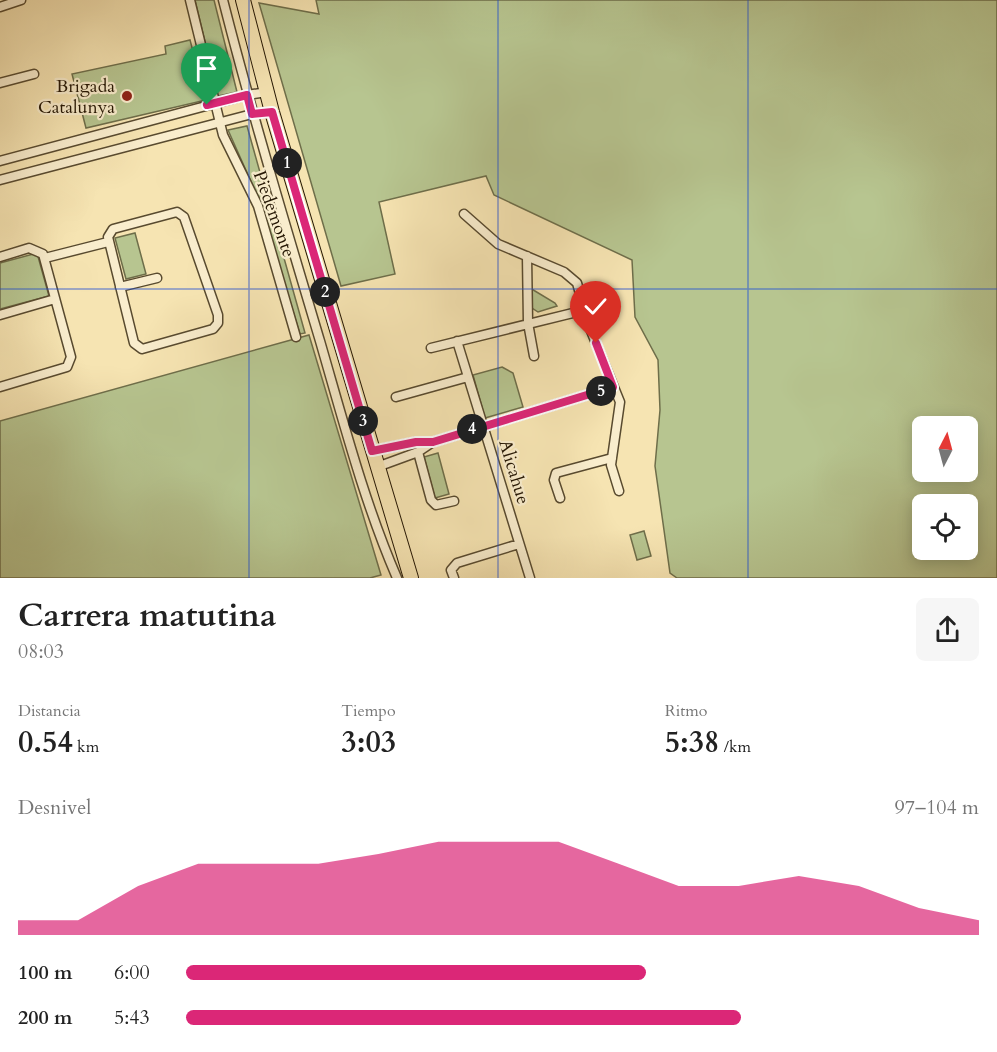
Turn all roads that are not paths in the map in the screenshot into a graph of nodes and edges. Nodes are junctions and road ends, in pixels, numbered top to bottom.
1 (21, 0) edge
2 (190, 0) edge
3 (223, 0) edge
4 (243, 0) edge
5 (0, 7) edge
6 (34, 74) dead end
7 (0, 82) edge
8 (267, 92) junction
9 (247, 95) junction
10 (215, 103) junction
11 (272, 112) junction
12 (175, 114) junction
13 (252, 114) junction
14 (220, 123) junction
15 (181, 133) junction
16 (0, 161) edge
17 (0, 180) edge
18 (464, 214) dead end
19 (108, 242) junction
20 (527, 256) junction
21 (0, 257) edge
22 (45, 258) junction
23 (157, 278) dead end
24 (120, 286) junction
25 (55, 299) junction
26 (585, 310) junction
27 (0, 315) edge
28 (528, 323) junction
29 (296, 337) dead end
30 (457, 341) junction
31 (430, 348) dead end
32 (534, 356) dead end
33 (468, 377) junction
34 (0, 387) edge
35 (613, 387) junction
36 (396, 397) dead end
37 (482, 426) junction
38 (433, 442) junction
39 (372, 451) junction
40 (418, 452) junction
41 (612, 458) junction
42 (377, 467) junction
43 (620, 491) dead end
44 (560, 498) dead end
45 (454, 501) dead end
46 (519, 544) junction
47 (397, 578) edge
48 (411, 578) edge
49 (454, 578) edge
50 (530, 578) edge

1 - 5 street
2 - 10 street, Piedemonte
3 - 9 street
4 - 8 main road
6 - 7 street
8 - 9 street
8 - 11 main road
9 - 10 street
9 - 13 street
10 - 12 street
10 - 14 street, Piedemonte
11 - 13 street
11 - 39 main road
12 - 15 street
12 - 16 street
13 - 14 street
13 - 47 street
14 - 15 street
14 - 29 street, Piedemonte
15 - 17 street
18 - 20 street
19 - 22 street
19 - 24 street
19 - 24 street
20 - 26 street
20 - 28 street
21 - 22 street
22 - 25 street
23 - 24 street
25 - 27 street
25 - 34 street
26 - 28 street
26 - 35 street
28 - 30 street
28 - 32 street
30 - 31 street
30 - 33 street, Alicahue
33 - 36 street
33 - 37 street, Alicahue
35 - 37 street
35 - 41 street
37 - 38 street
37 - 46 street, Alicahue
38 - 39 street
38 - 40 street
39 - 42 main road
40 - 42 street
40 - 45 street
41 - 43 street
41 - 44 street
42 - 48 main road
46 - 49 street
46 - 50 street, Alicahue

